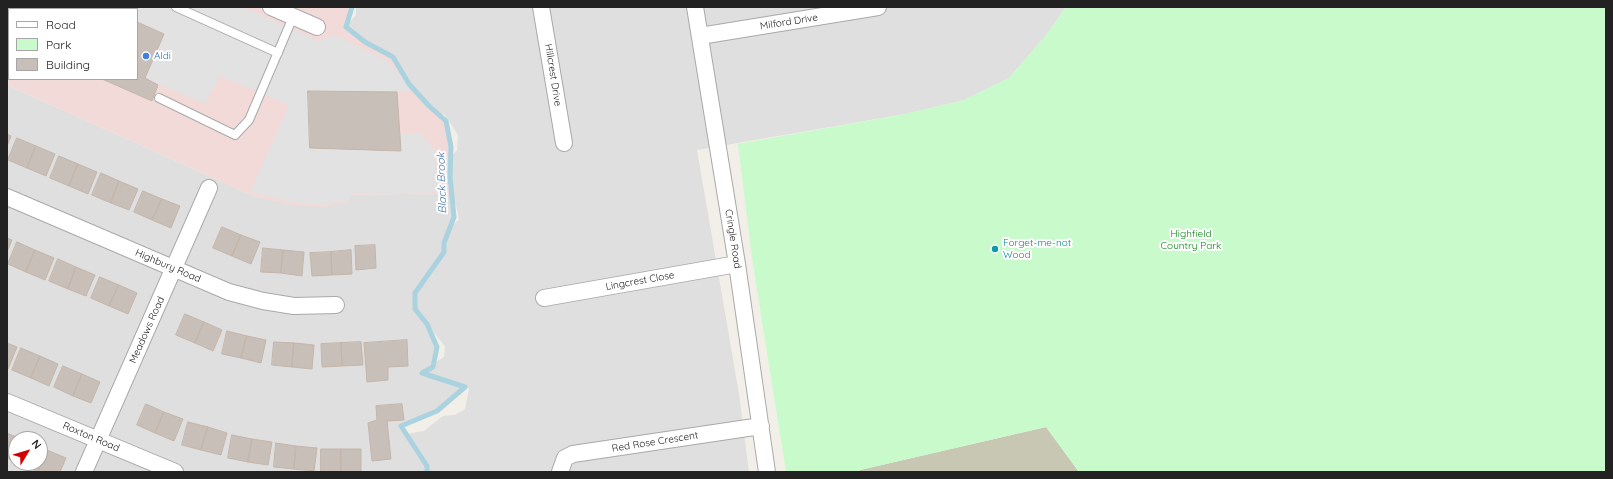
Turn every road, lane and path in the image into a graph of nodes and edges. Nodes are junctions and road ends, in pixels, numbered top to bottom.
1 (176, 7) edge
2 (541, 7) edge
3 (694, 7) edge
4 (878, 7) edge
5 (276, 8) edge
6 (293, 17) junction
7 (317, 27) dead end
8 (700, 36) junction
9 (278, 53) junction
10 (159, 98) dead end
11 (564, 143) dead end
12 (209, 188) dead end
13 (7, 197) edge
14 (737, 264) junction
15 (174, 268) junction
16 (544, 298) dead end
17 (336, 305) dead end
18 (7, 402) edge
19 (761, 426) junction
20 (98, 441) junction
21 (84, 472) edge
22 (175, 472) edge
23 (560, 472) edge
24 (767, 472) edge

1 - 9 lane
2 - 11 street, Hillcrest Drive
3 - 8 street, Cringle Road
4 - 8 street, Milford Drive
5 - 6 street
6 - 7 street
6 - 9 lane
8 - 14 street, Cringle Road
9 - 10 lane
12 - 15 street, Meadows Road
13 - 15 street, Highbury Road
14 - 16 street, Lingcrest Close
14 - 19 street, Cringle Road
15 - 17 street, Highbury Road
15 - 20 street, Meadows Road
18 - 20 street, Roxton Road
19 - 23 street, Red Rose Crescent
19 - 24 street, Cringle Road
20 - 21 street, Meadows Road
20 - 22 street, Roxton Road

